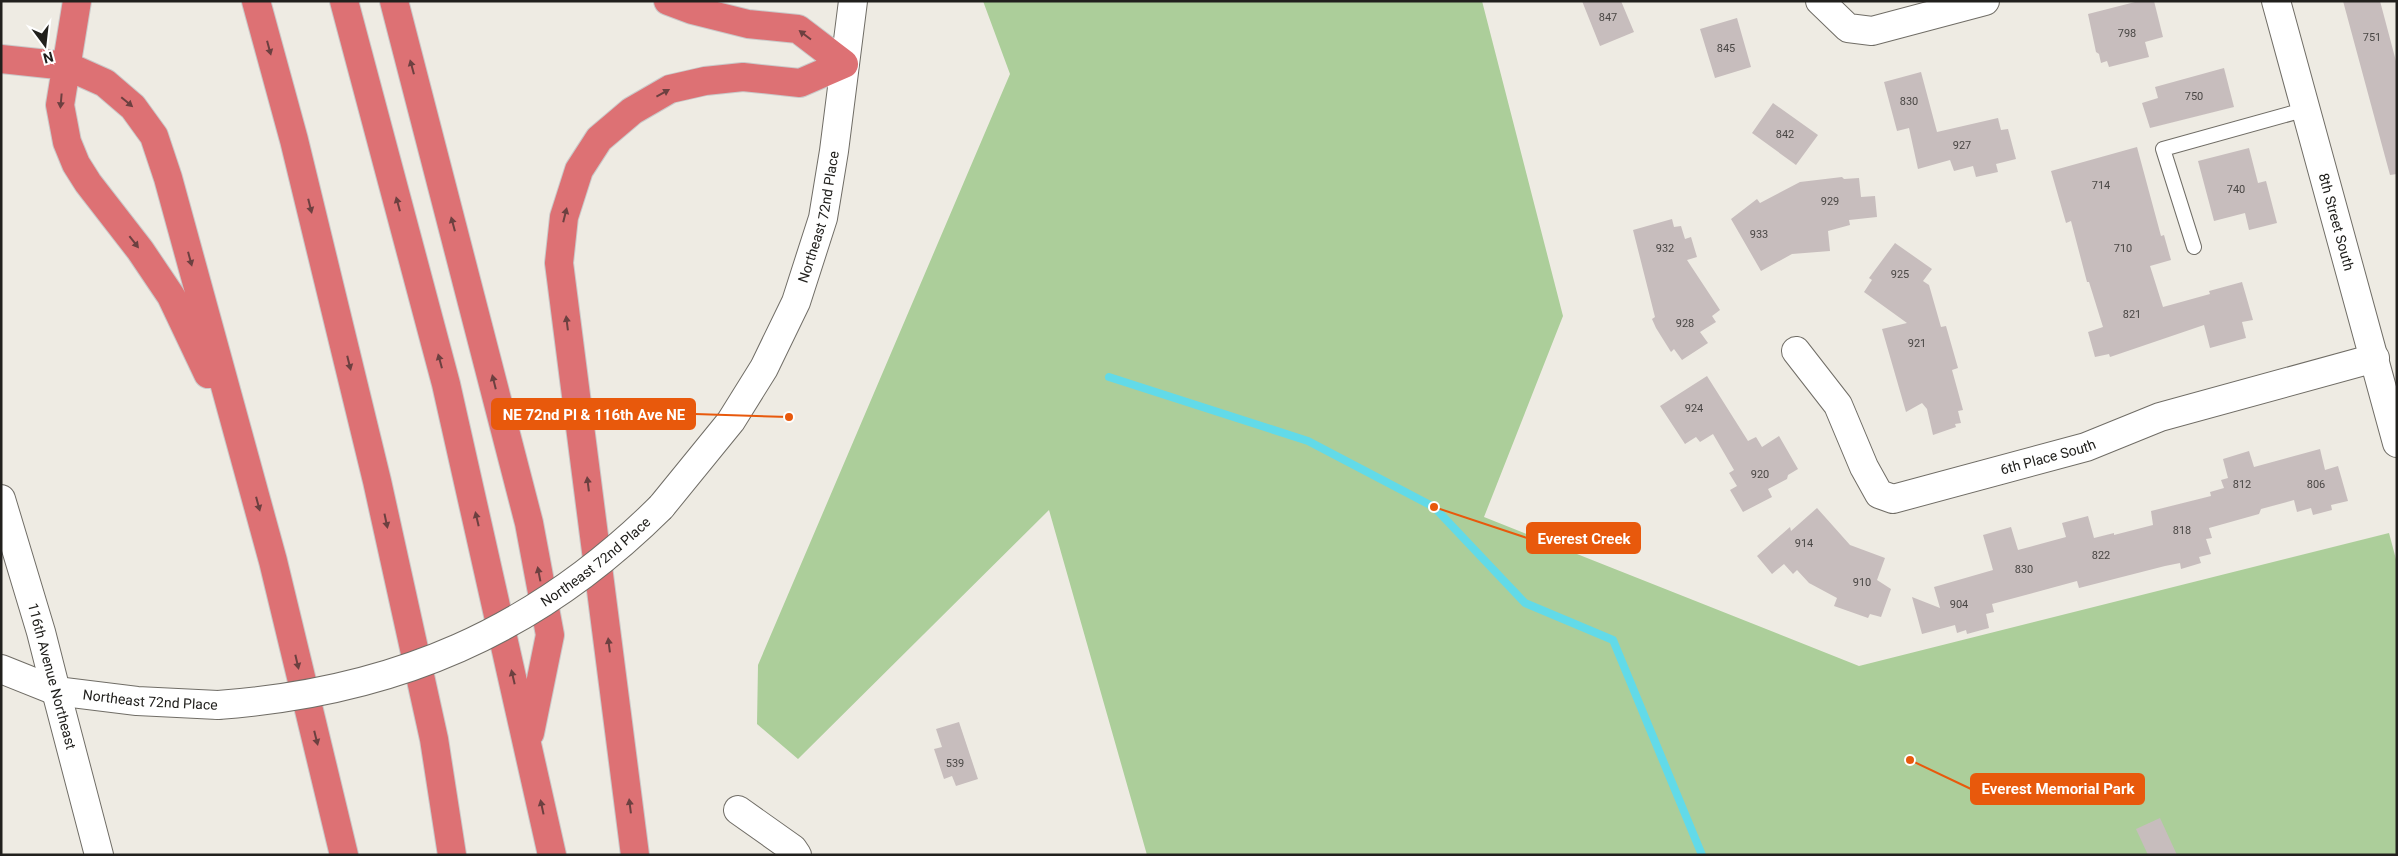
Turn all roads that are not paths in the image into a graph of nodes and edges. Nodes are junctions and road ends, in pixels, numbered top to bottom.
1 (77, 1) edge
2 (256, 1) edge
3 (344, 1) edge
4 (394, 1) edge
5 (668, 1) edge
6 (853, 1) edge
7 (1820, 1) edge
8 (1985, 1) edge
9 (2276, 1) edge
10 (1, 59) edge
11 (844, 64) junction
12 (66, 66) junction
13 (2307, 109) junction
14 (2194, 247) dead end
15 (1796, 351) dead end
16 (2375, 358) junction
17 (2397, 443) edge
18 (245, 457) junction
19 (1, 499) edge
20 (1, 669) edge
21 (56, 691) junction
22 (528, 742) junction
23 (738, 810) dead end
24 (99, 855) edge
25 (344, 855) edge
26 (452, 855) edge
27 (552, 855) edge
28 (635, 855) edge
29 (797, 855) edge

1 - 12 highway
2 -> 26 highway
22 -> 3 highway
22 -> 4 highway
11 -> 5 highway
6 - 11 street, Northeast 72nd Place
7 - 8 street
9 - 13 street, 8th Street South
10 - 12 highway
11 - 21 street, Northeast 72nd Place, bridge
28 -> 11 highway
12 -> 18 highway
12 -> 18 highway
13 - 14 lane
13 - 16 street, 8th Street South
15 - 16 street, 6th Place South
16 - 17 street, 8th Street South
18 -> 25 highway
19 - 21 street, 116th Avenue Northeast
20 - 21 street, Northeast 72nd Place
21 - 24 street, 116th Avenue Northeast
27 -> 22 highway
23 - 29 street

